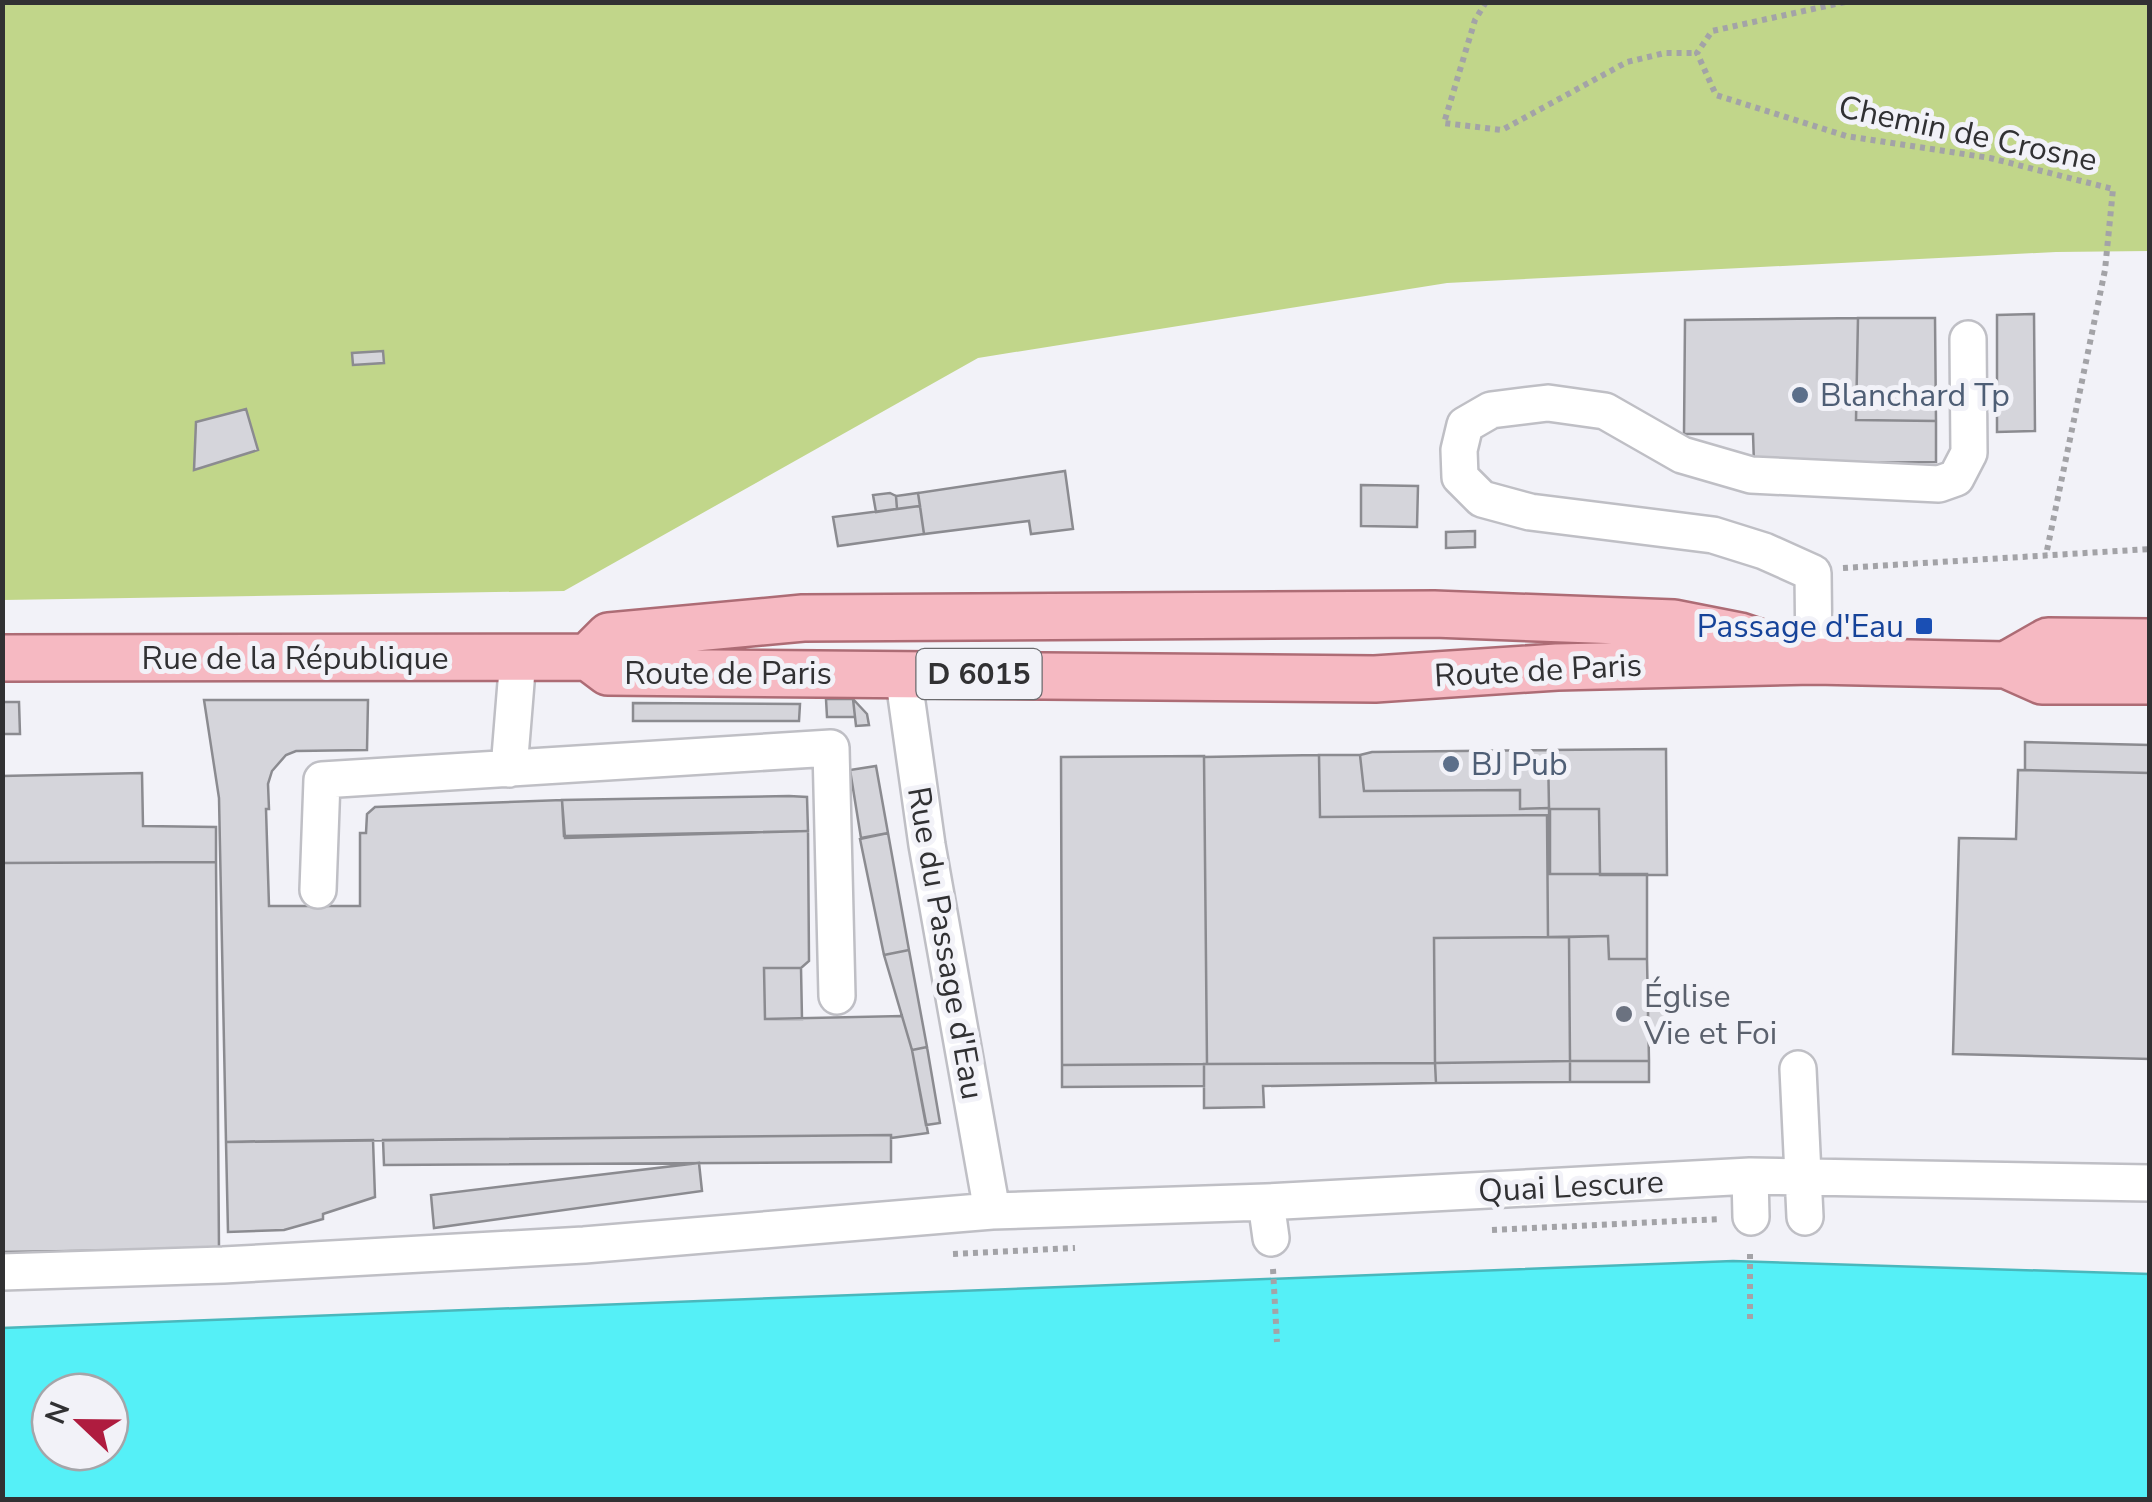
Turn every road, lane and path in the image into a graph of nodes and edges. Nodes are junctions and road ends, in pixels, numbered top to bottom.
1 (1486, 2) edge
2 (1845, 2) edge
3 (1697, 53) junction
4 (1968, 339) dead end
5 (2150, 548) edge
6 (2046, 555) junction
7 (1812, 573) junction
8 (896, 616) junction
9 (2150, 642) edge
10 (588, 657) junction
11 (2, 658) edge
12 (518, 658) junction
13 (1814, 661) junction
14 (2006, 665) junction
15 (902, 674) junction
16 (2150, 681) edge
17 (510, 768) junction
18 (318, 890) dead end
19 (837, 996) dead end
20 (1798, 1070) dead end
21 (1750, 1176) junction
22 (1802, 1177) junction
23 (2150, 1183) edge
24 (1266, 1202) junction
25 (992, 1211) junction
26 (1750, 1217) junction
27 (1805, 1217) dead end
28 (1485, 1230) dead end
29 (1271, 1238) joint
30 (1078, 1248) dead end
31 (942, 1254) dead end
32 (2, 1272) edge
33 (1750, 1320) dead end
34 (1277, 1342) dead end

1 - 3 path
2 - 3 path
3 - 6 path, Chemin de Crosne
4 - 7 street
5 - 6 path
6 - 7 path
7 - 13 street
8 - 10 main road, Route de Paris / D 6015
8 - 13 main road, Route de Paris / D 6015
8 - 15 main road, D 6015
9 - 14 main road, Route de Paris / D 6015
10 - 12 main road, Rue de la République / D 6015
10 - 15 main road, Route de Paris / D 6015
11 - 12 main road, Rue de la République / D 6015
12 - 17 street
13 - 14 main road, Route de Paris / D 6015
13 - 15 main road, Route de Paris / D 6015
14 - 16 main road, Route de Paris / D 6015
15 - 25 street, Rue du Passage d'Eau
17 - 18 street
17 - 19 street
20 - 22 street
21 - 22 street, Quai Lescure
21 - 24 street, Quai Lescure
21 - 26 street
22 - 23 street, Quai Lescure
22 - 27 street
24 - 25 street, Quai Lescure
24 - 29 street
25 - 32 street, Quai Lescure
26 - 28 path
26 - 33 path
29 - 34 path
30 - 31 path

